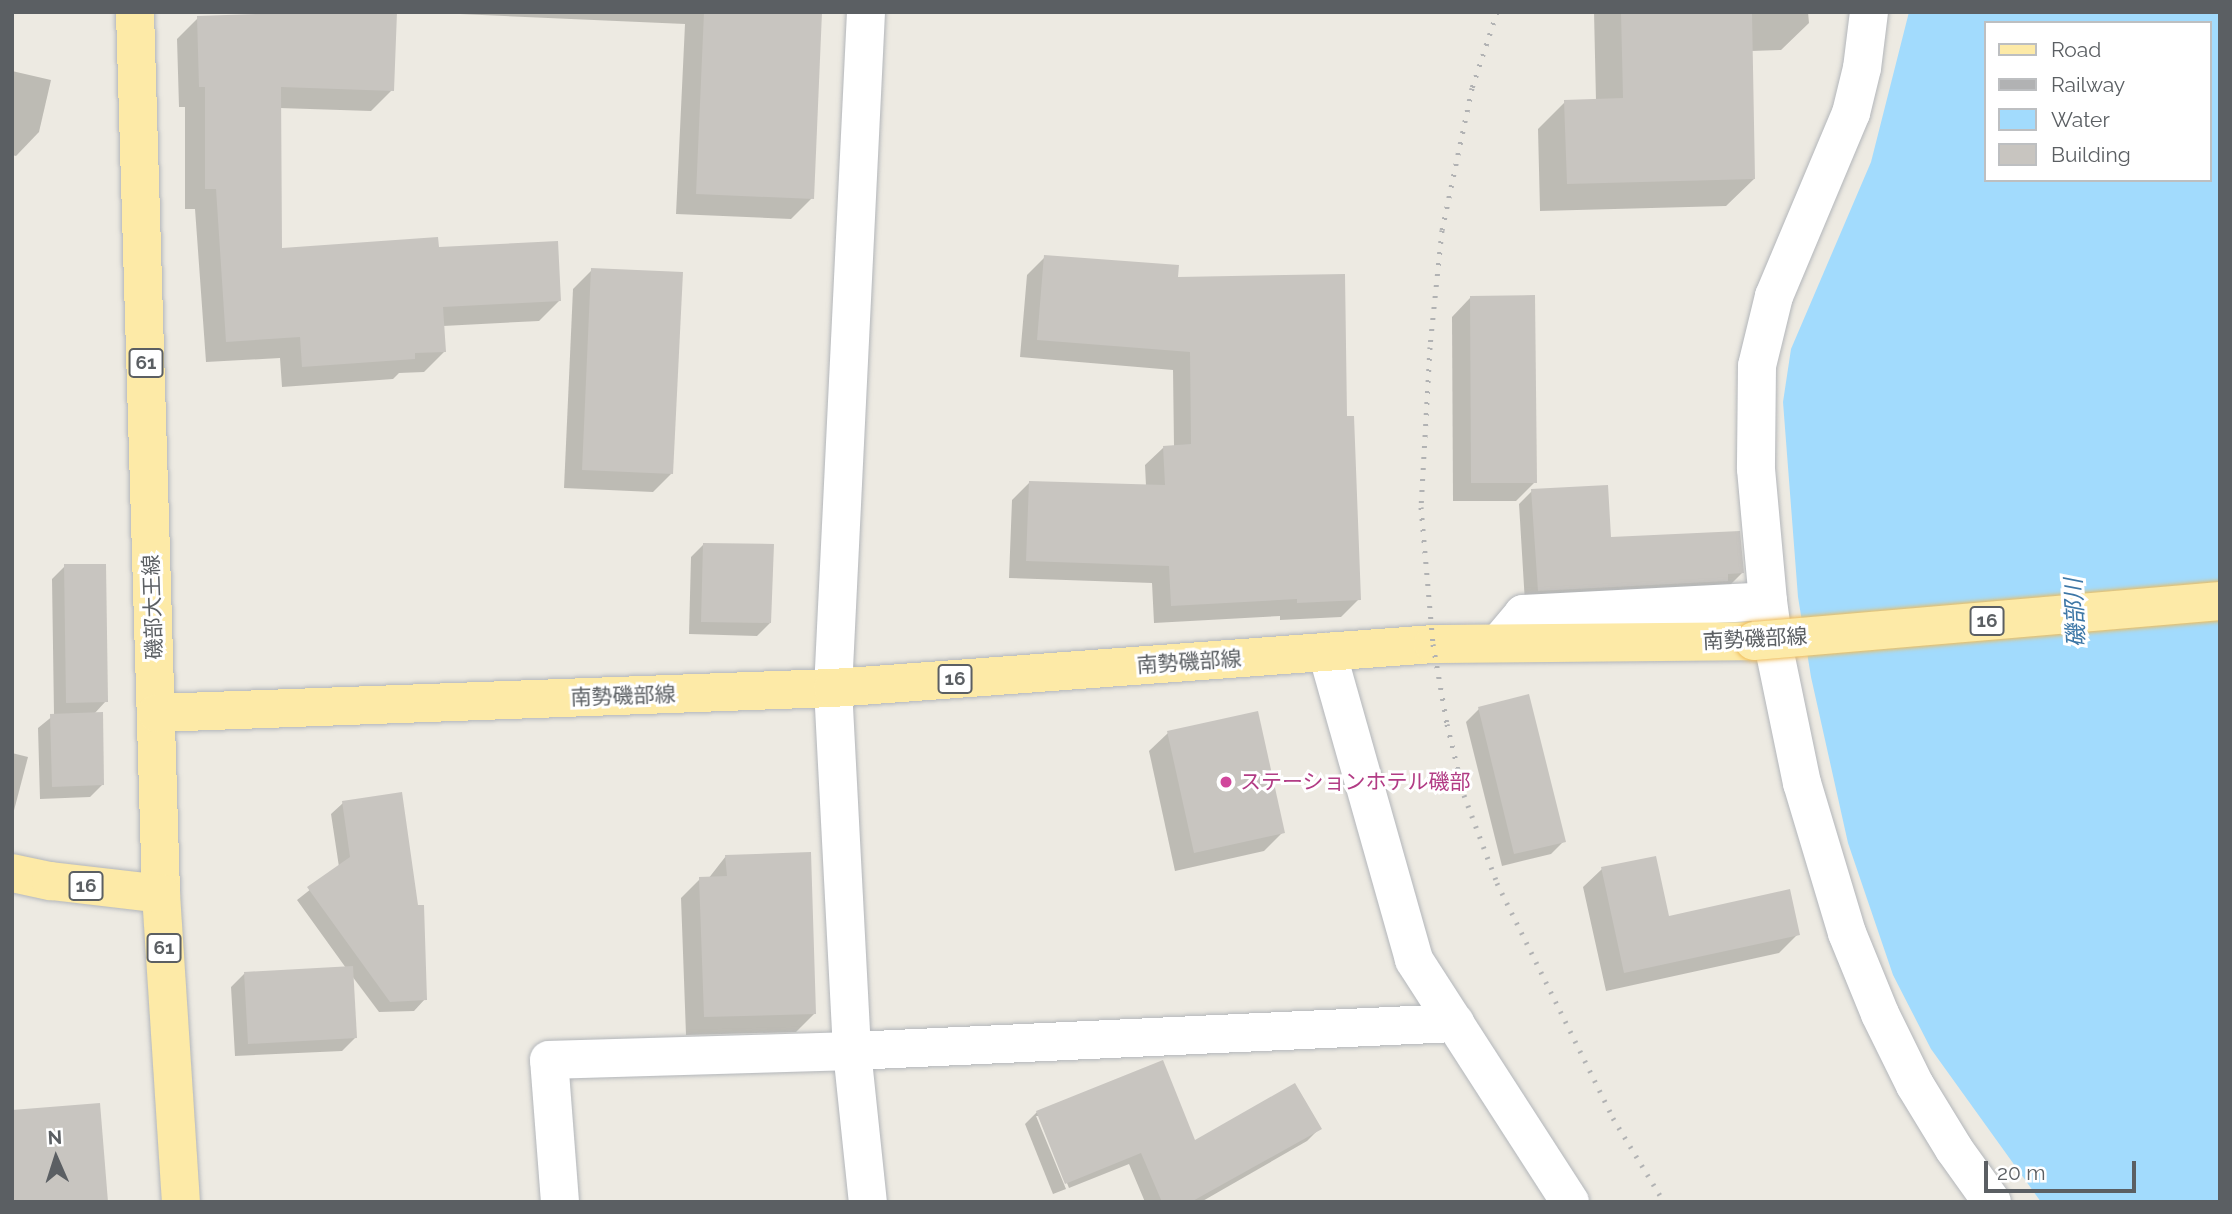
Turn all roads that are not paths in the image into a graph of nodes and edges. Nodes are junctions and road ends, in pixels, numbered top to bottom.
1 (135, 12) edge
2 (866, 12) edge
3 (1869, 12) edge
4 (1768, 601) junction
5 (2220, 601) edge
6 (1499, 643) junction
7 (1327, 652) junction
8 (833, 688) junction
9 (157, 713) junction
10 (12, 873) edge
11 (160, 894) junction
12 (1455, 1023) junction
13 (852, 1051) junction
14 (181, 1202) edge
15 (560, 1202) edge
16 (868, 1202) edge
17 (1570, 1202) edge
18 (1992, 1202) edge

1 - 9 main road, 磯部大王線 / 61
2 - 8 street
3 - 4 street
4 - 6 street
4 - 18 street
5 - 6 main road, 南勢磯部線 / 16, bridge
6 - 7 main road, 南勢磯部線 / 16
7 - 8 main road, 南勢磯部線 / 16
7 - 12 street
8 - 9 main road, 南勢磯部線 / 16
8 - 13 street
9 - 11 main road, 磯部大王線 / 61
10 - 11 main road, 16
11 - 14 main road, 磯部大王線 / 61
12 - 13 street
12 - 17 street
13 - 15 street
13 - 16 street

